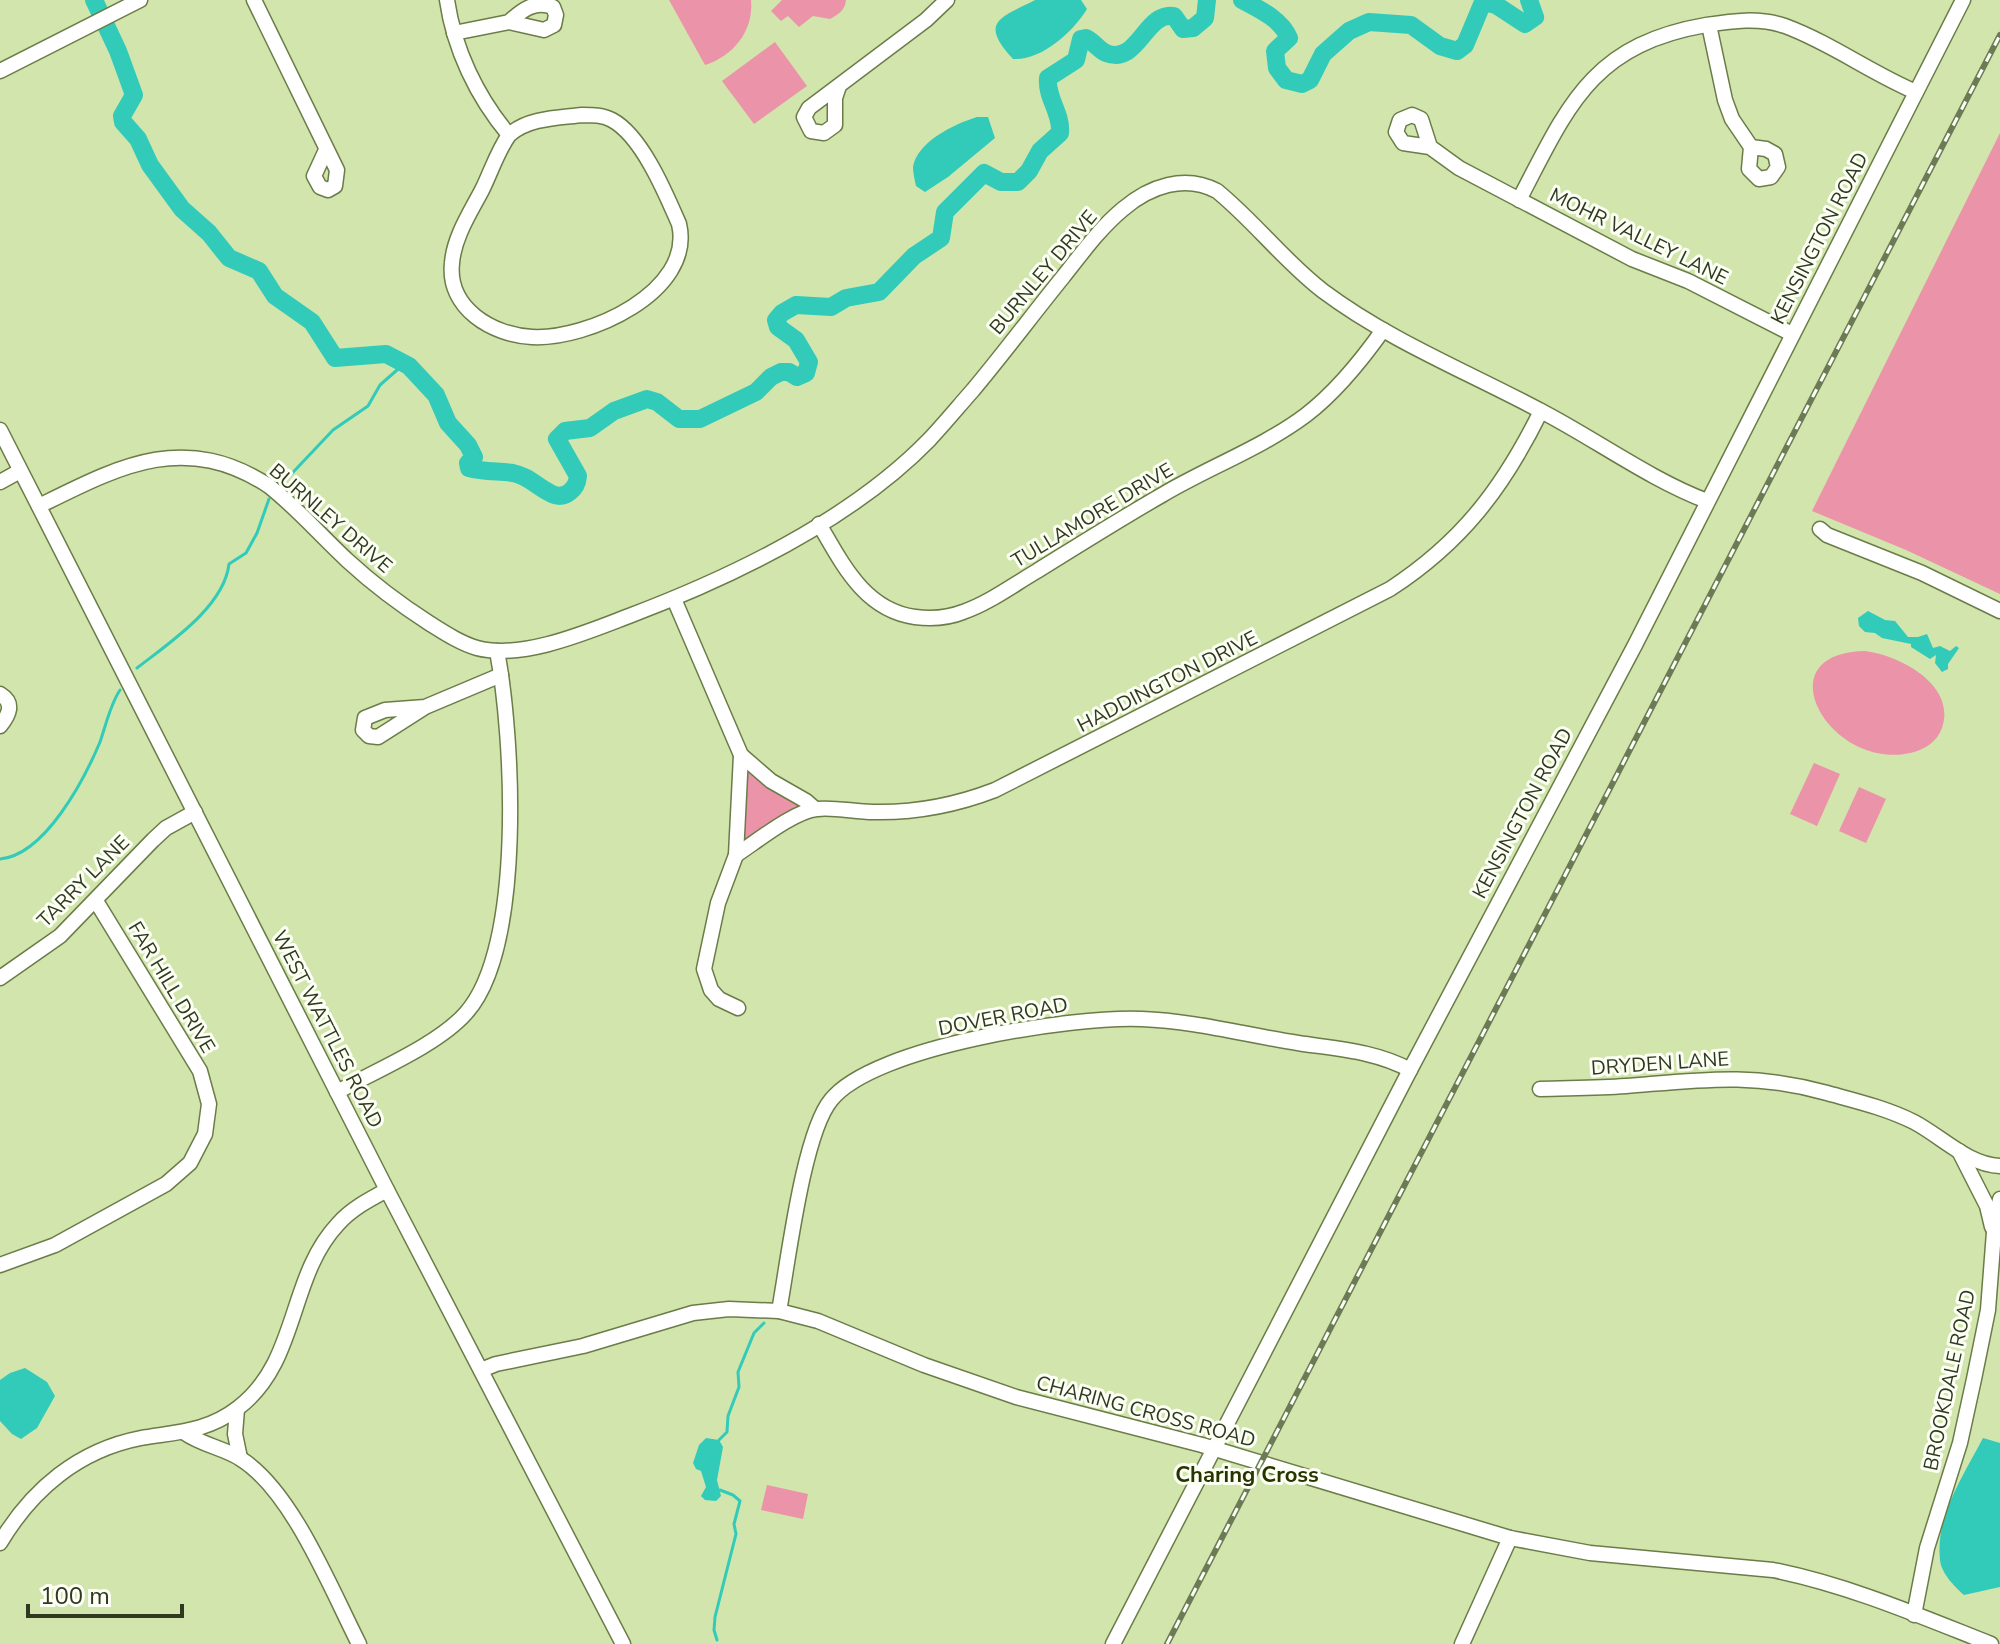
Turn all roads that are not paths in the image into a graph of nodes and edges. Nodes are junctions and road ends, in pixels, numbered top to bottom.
1 (254, 0) edge
2 (447, 0) edge
3 (947, 0) edge
4 (1963, 0) edge
5 (134, 3) edge
6 (509, 22) dead end
7 (1709, 25) junction
8 (454, 33) junction
9 (0, 71) edge
10 (839, 86) dead end
11 (1916, 92) junction
12 (509, 135) junction
13 (1430, 147) dead end
14 (1751, 147) dead end
15 (326, 150) dead end
16 (1519, 200) junction
17 (1383, 330) junction
18 (1792, 334) junction
19 (1541, 411) junction
20 (0, 430) edge
21 (20, 471) junction
22 (0, 482) edge
23 (1707, 501) junction
24 (39, 506) junction
25 (819, 524) junction
26 (1820, 529) dead end
27 (674, 599) junction
28 (2000, 611) edge
29 (497, 651) junction
30 (501, 675) junction
31 (0, 694) edge
32 (425, 707) dead end
33 (0, 726) edge
34 (741, 755) junction
35 (814, 808) junction
36 (195, 812) junction
37 (736, 855) junction
38 (96, 901) junction
39 (0, 978) edge
40 (738, 1008) dead end
41 (1410, 1070) junction
42 (1540, 1089) dead end
43 (337, 1092) junction
44 (1959, 1151) junction
45 (2000, 1166) edge
46 (387, 1190) junction
47 (2000, 1199) edge
48 (1994, 1232) junction
49 (0, 1265) edge
50 (779, 1311) junction
51 (481, 1370) junction
52 (237, 1409) junction
53 (185, 1433) junction
54 (1212, 1448) junction
55 (240, 1458) junction
56 (1510, 1538) junction
57 (0, 1543) edge
58 (1914, 1615) junction
59 (359, 1644) edge
60 (623, 1644) edge
61 (1113, 1644) edge
62 (1462, 1644) edge
63 (1991, 1644) edge

1 - 15 street
2 - 8 street
3 - 10 street
4 - 11 street, KENSINGTON ROAD
5 - 9 street
6 - 8 street
7 - 11 street
7 - 14 street
7 - 16 street
8 - 12 street
11 - 18 street, KENSINGTON ROAD
12 - 12 street
13 - 16 street, MOHR VALLEY LANE
16 - 18 street, MOHR VALLEY LANE
17 - 19 street, BURNLEY DRIVE
17 - 25 street, TULLAMORE DRIVE
17 - 25 street, BURNLEY DRIVE
18 - 23 street, KENSINGTON ROAD
19 - 23 street, BURNLEY DRIVE
19 - 35 street, HADDINGTON DRIVE
20 - 21 street, WEST WATTLES ROAD
21 - 22 street
21 - 24 street, WEST WATTLES ROAD
23 - 41 street, KENSINGTON ROAD
24 - 29 street, BURNLEY DRIVE
24 - 36 street, WEST WATTLES ROAD
25 - 27 street, BURNLEY DRIVE
26 - 28 street
27 - 29 street, BURNLEY DRIVE
27 - 34 street
29 - 30 street
30 - 32 street
30 - 43 street
31 - 33 street
34 - 35 street
34 - 37 street
35 - 37 street
36 - 38 street, TARRY LANE
36 - 43 street, WEST WATTLES ROAD
37 - 40 street
38 - 39 street, TARRY LANE
38 - 49 street, FAR HILL DRIVE
41 - 50 street, DOVER ROAD
41 - 54 street, KENSINGTON ROAD
42 - 44 street, DRYDEN LANE
43 - 46 street, WEST WATTLES ROAD
44 - 45 street, DRYDEN LANE
44 - 48 street
46 - 51 street, WEST WATTLES ROAD
46 - 52 street
47 - 48 street, BROOKDALE ROAD
48 - 58 street, BROOKDALE ROAD
50 - 51 street, CHARING CROSS ROAD
50 - 54 street, CHARING CROSS ROAD
51 - 60 street, WEST WATTLES ROAD
52 - 53 street
52 - 55 street
53 - 55 street
53 - 57 street
54 - 56 street, CHARING CROSS ROAD
54 - 61 street, KENSINGTON ROAD
55 - 59 street
56 - 58 street, CHARING CROSS ROAD
56 - 62 street
58 - 63 street, CHARING CROSS ROAD

